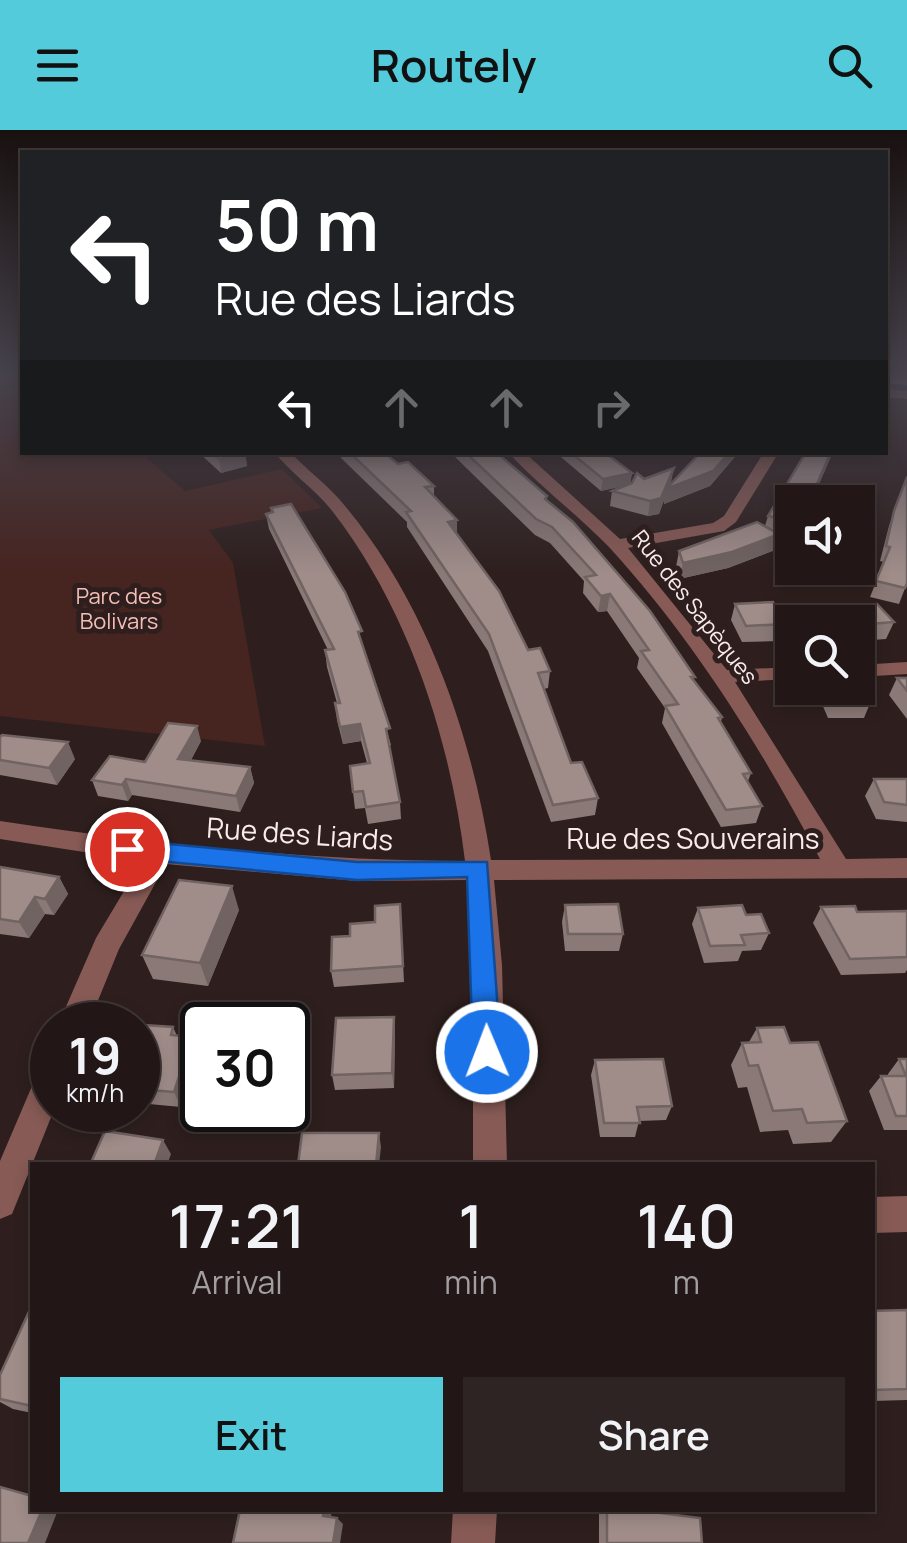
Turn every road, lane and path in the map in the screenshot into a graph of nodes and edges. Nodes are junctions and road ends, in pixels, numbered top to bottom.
1 (284, 455) edge
2 (518, 455) edge
3 (770, 455) edge
4 (616, 545) junction
5 (907, 668) edge
6 (875, 670) edge
7 (775, 674) edge
8 (722, 676) junction
9 (0, 830) edge
10 (158, 854) junction
11 (479, 868) junction
12 (838, 868) junction
13 (907, 868) edge
14 (83, 1002) edge
15 (30, 1127) edge
16 (490, 1162) edge
17 (1, 1195) edge
18 (907, 1214) edge
19 (875, 1215) edge
20 (474, 1512) edge
21 (473, 1543) edge

1 - 11 street
2 - 4 street, Rue des Sapèques
3 - 4 street
4 - 8 street, Rue des Sapèques
5 - 6 street
7 - 8 street
8 - 12 street, Rue des Sapèques
9 - 10 street, Rue des Liards
10 - 11 street, Rue des Liards
10 - 14 street
11 - 12 street, Rue des Souverains
11 - 16 street
12 - 13 street, Rue des Souverains
15 - 17 street
18 - 19 street
20 - 21 street

